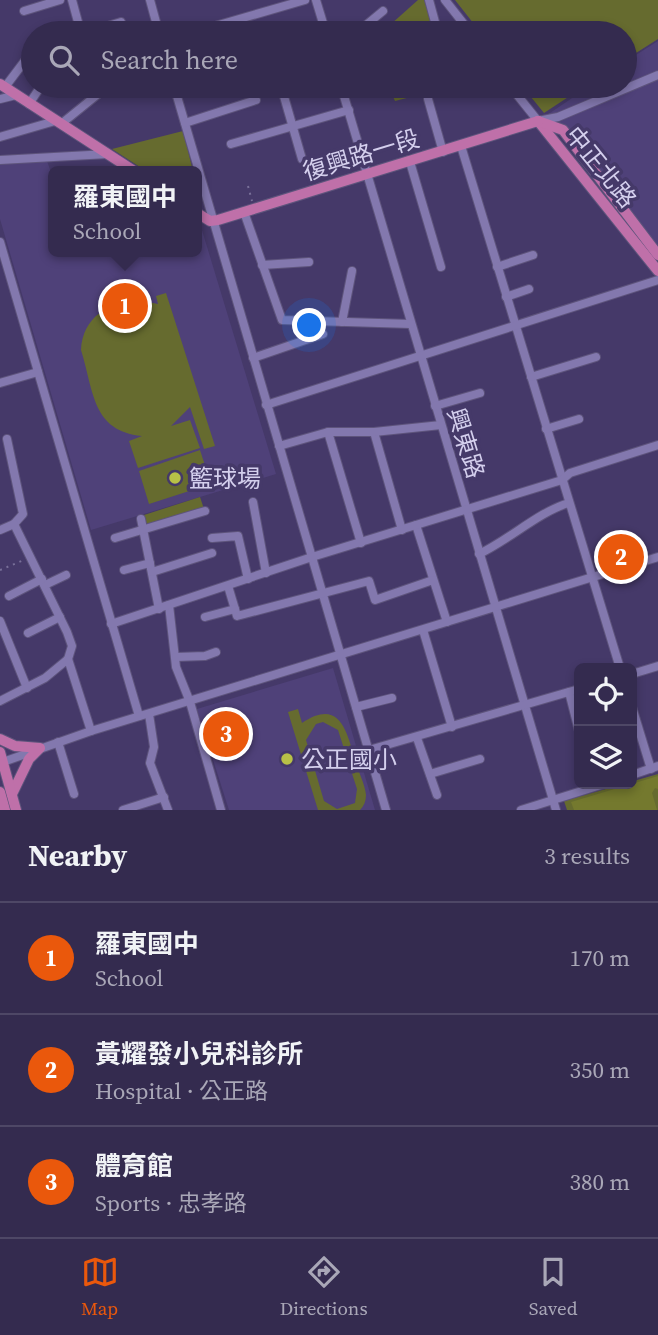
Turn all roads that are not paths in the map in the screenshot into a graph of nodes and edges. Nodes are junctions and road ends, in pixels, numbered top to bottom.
1 (60, 0) edge
2 (72, 0) edge
3 (150, 0) edge
4 (305, 0) edge
5 (316, 0) edge
6 (429, 0) edge
7 (445, 0) edge
8 (383, 10) dead end
9 (24, 11) dead end
10 (79, 21) edge
11 (156, 21) edge
12 (232, 21) edge
13 (322, 21) edge
14 (370, 21) edge
15 (435, 21) edge
16 (462, 21) edge
17 (21, 64) edge
18 (658, 75) edge
19 (637, 84) edge
20 (2, 85) edge
21 (16, 96) junction
22 (33, 98) edge
23 (91, 98) edge
24 (178, 98) edge
25 (285, 98) edge
26 (345, 98) edge
27 (520, 98) edge
28 (603, 98) edge
29 (0, 99) edge
30 (428, 99) dead end
31 (256, 100) dead end
32 (29, 104) junction
33 (349, 110) junction
34 (538, 121) junction
35 (58, 122) junction
36 (185, 122) junction
37 (293, 126) junction
38 (0, 137) edge
39 (231, 144) dead end
40 (461, 146) junction
41 (443, 152) junction
42 (108, 154) junction
43 (302, 159) dead end
44 (0, 160) edge
45 (410, 162) junction
46 (126, 166) edge
47 (198, 166) edge
48 (367, 175) junction
49 (202, 180) edge
50 (249, 210) junction
51 (202, 215) edge
52 (214, 221) junction
53 (0, 242) edge
54 (533, 255) dead end
55 (658, 255) edge
56 (309, 262) dead end
57 (262, 265) junction
58 (441, 267) dead end
59 (497, 267) junction
60 (352, 271) dead end
61 (658, 271) edge
62 (658, 281) edge
63 (529, 289) dead end
64 (506, 297) junction
65 (342, 322) junction
66 (411, 324) junction
67 (515, 325) junction
68 (323, 334) dead end
69 (420, 354) junction
70 (596, 357) dead end
71 (253, 358) junction
72 (38, 372) junction
73 (531, 377) junction
74 (0, 383) edge
75 (480, 393) dead end
76 (266, 405) junction
77 (435, 406) junction
78 (579, 419) dead end
79 (441, 425) junction
80 (546, 429) junction
81 (328, 432) junction
82 (374, 432) junction
83 (7, 439) dead end
84 (658, 445) edge
85 (279, 446) junction
86 (562, 480) junction
87 (253, 502) dead end
88 (569, 503) junction
89 (466, 510) junction
90 (205, 512) dead end
91 (141, 519) dead end
92 (14, 524) junction
93 (416, 525) junction
94 (0, 530) edge
95 (143, 530) junction
96 (402, 530) junction
97 (115, 538) dead end
98 (212, 538) dead end
99 (360, 543) junction
100 (212, 553) dead end
101 (480, 554) junction
102 (312, 557) junction
103 (658, 557) edge
104 (151, 568) junction
105 (124, 570) dead end
106 (266, 573) junction
107 (66, 575) dead end
108 (592, 578) junction
109 (248, 579) junction
110 (433, 580) junction
111 (43, 582) junction
112 (228, 586) junction
113 (322, 594) junction
114 (9, 596) dead end
115 (169, 605) junction
116 (495, 608) junction
117 (159, 609) junction
118 (234, 609) junction
119 (60, 617) junction
120 (205, 617) dead end
121 (0, 621) edge
122 (447, 622) junction
123 (111, 624) junction
124 (423, 630) junction
125 (28, 633) dead end
126 (3, 636) edge
127 (216, 652) dead end
128 (341, 655) junction
129 (176, 657) junction
130 (68, 659) junction
131 (618, 663) edge
132 (658, 666) edge
133 (637, 672) edge
134 (27, 688) junction
135 (574, 690) edge
136 (569, 692) junction
137 (392, 698) dead end
138 (0, 701) edge
139 (190, 702) junction
140 (524, 704) junction
141 (356, 707) junction
142 (149, 714) junction
143 (139, 716) junction
144 (578, 726) edge
145 (452, 727) junction
146 (91, 731) junction
147 (637, 735) edge
148 (417, 738) junction
149 (0, 739) edge
150 (58, 742) junction
151 (40, 748) junction
152 (369, 750) junction
153 (1, 759) edge
154 (480, 759) dead end
155 (654, 768) edge
156 (637, 773) edge
157 (430, 774) junction
158 (588, 789) edge
159 (0, 792) edge
160 (12, 794) junction
161 (74, 794) dead end
162 (437, 795) dead end
163 (164, 797) junction
164 (553, 800) junction
165 (5, 810) edge
166 (16, 810) edge
167 (123, 810) edge
168 (168, 810) edge
169 (221, 810) edge
170 (386, 810) edge
171 (521, 810) edge
172 (556, 810) edge

1 - 9 street
2 - 10 street
3 - 11 street
4 - 12 street
5 - 13 street
6 - 15 street
7 - 16 street
8 - 14 street
17 - 20 street
18 - 19 street
20 - 21 main road
21 - 29 street
21 - 32 main road
22 - 32 street
23 - 35 street
24 - 36 street
25 - 37 street
26 - 33 street, 興東路
27 - 34 street, 中正北路
28 - 34 street
30 - 41 street
31 - 36 street
32 - 35 main road
33 - 37 street
33 - 48 street, 興東路
34 - 40 main road, 復興路一段
34 - 55 main road, 中正北路
34 - 61 main road, 中正北路
35 - 38 street
35 - 42 main road
36 - 47 street
37 - 39 street
37 - 43 street
40 - 41 main road, 復興路一段
40 - 59 street
41 - 45 main road, 復興路一段
42 - 44 street
42 - 46 main road
45 - 48 main road, 復興路一段
45 - 58 street
48 - 50 main road, 復興路一段
48 - 66 street, 興東路
49 - 52 street
50 - 52 main road, 復興路一段
50 - 57 street
51 - 52 main road
52 - 71 street
53 - 72 street
54 - 59 street
56 - 57 street
57 - 65 street
59 - 64 street
60 - 65 street
62 - 67 street
63 - 64 street
64 - 67 street
65 - 66 street
66 - 69 street, 興東路
67 - 69 street
67 - 73 street
68 - 71 street
69 - 76 street
69 - 77 street, 興東路
70 - 73 street
71 - 76 street
72 - 74 street
72 - 123 street
73 - 80 street
75 - 77 street
76 - 85 street
77 - 79 street, 興東路
78 - 80 street
79 - 82 street
79 - 89 street, 興東路
80 - 86 street
81 - 82 street
81 - 85 street
81 - 99 street
82 - 96 street
83 - 92 street
84 - 86 street
85 - 102 street
86 - 88 street
86 - 89 street
87 - 106 street
88 - 101 street
88 - 108 street
89 - 93 street
89 - 101 street, 興東路
90 - 95 street
91 - 95 street
92 - 94 street
92 - 111 street
93 - 96 street
93 - 110 street
95 - 97 street
95 - 104 street
96 - 99 street
98 - 109 street
99 - 102 street
100 - 104 street
101 - 116 street, 興東路
102 - 106 street
102 - 113 street
103 - 108 street
104 - 105 street
104 - 117 street
106 - 109 street
107 - 111 street
108 - 116 street
108 - 131 street
109 - 112 street
110 - 113 street
110 - 122 street
111 - 114 street
111 - 119 street
112 - 115 street
112 - 118 street
113 - 118 street
113 - 128 street
115 - 117 street
115 - 129 street
116 - 122 street
116 - 140 street, 興東路
117 - 123 street
118 - 120 street
119 - 125 street
119 - 130 street
121 - 126 street
122 - 124 street
123 - 143 street
124 - 128 street
124 - 145 street
126 - 134 street
127 - 129 street
128 - 139 street
128 - 141 street
129 - 139 street
130 - 134 street
130 - 146 street
132 - 133 street
134 - 138 street
135 - 136 street
136 - 140 street
136 - 144 street
137 - 141 street
139 - 142 street
139 - 169 street
140 - 145 street
140 - 164 street, 興東路
141 - 152 street
142 - 143 street
142 - 163 street
143 - 146 street
145 - 148 street
146 - 150 street
147 - 155 street
148 - 152 street
148 - 157 street
149 - 151 main road
150 - 151 street
150 - 161 street
151 - 153 street
151 - 160 main road
152 - 170 street
153 - 160 main road
154 - 157 street
155 - 156 street
157 - 162 street
158 - 164 street
159 - 165 main road
160 - 166 main road
163 - 167 street
163 - 168 street
164 - 171 street
164 - 172 street, 興東路

